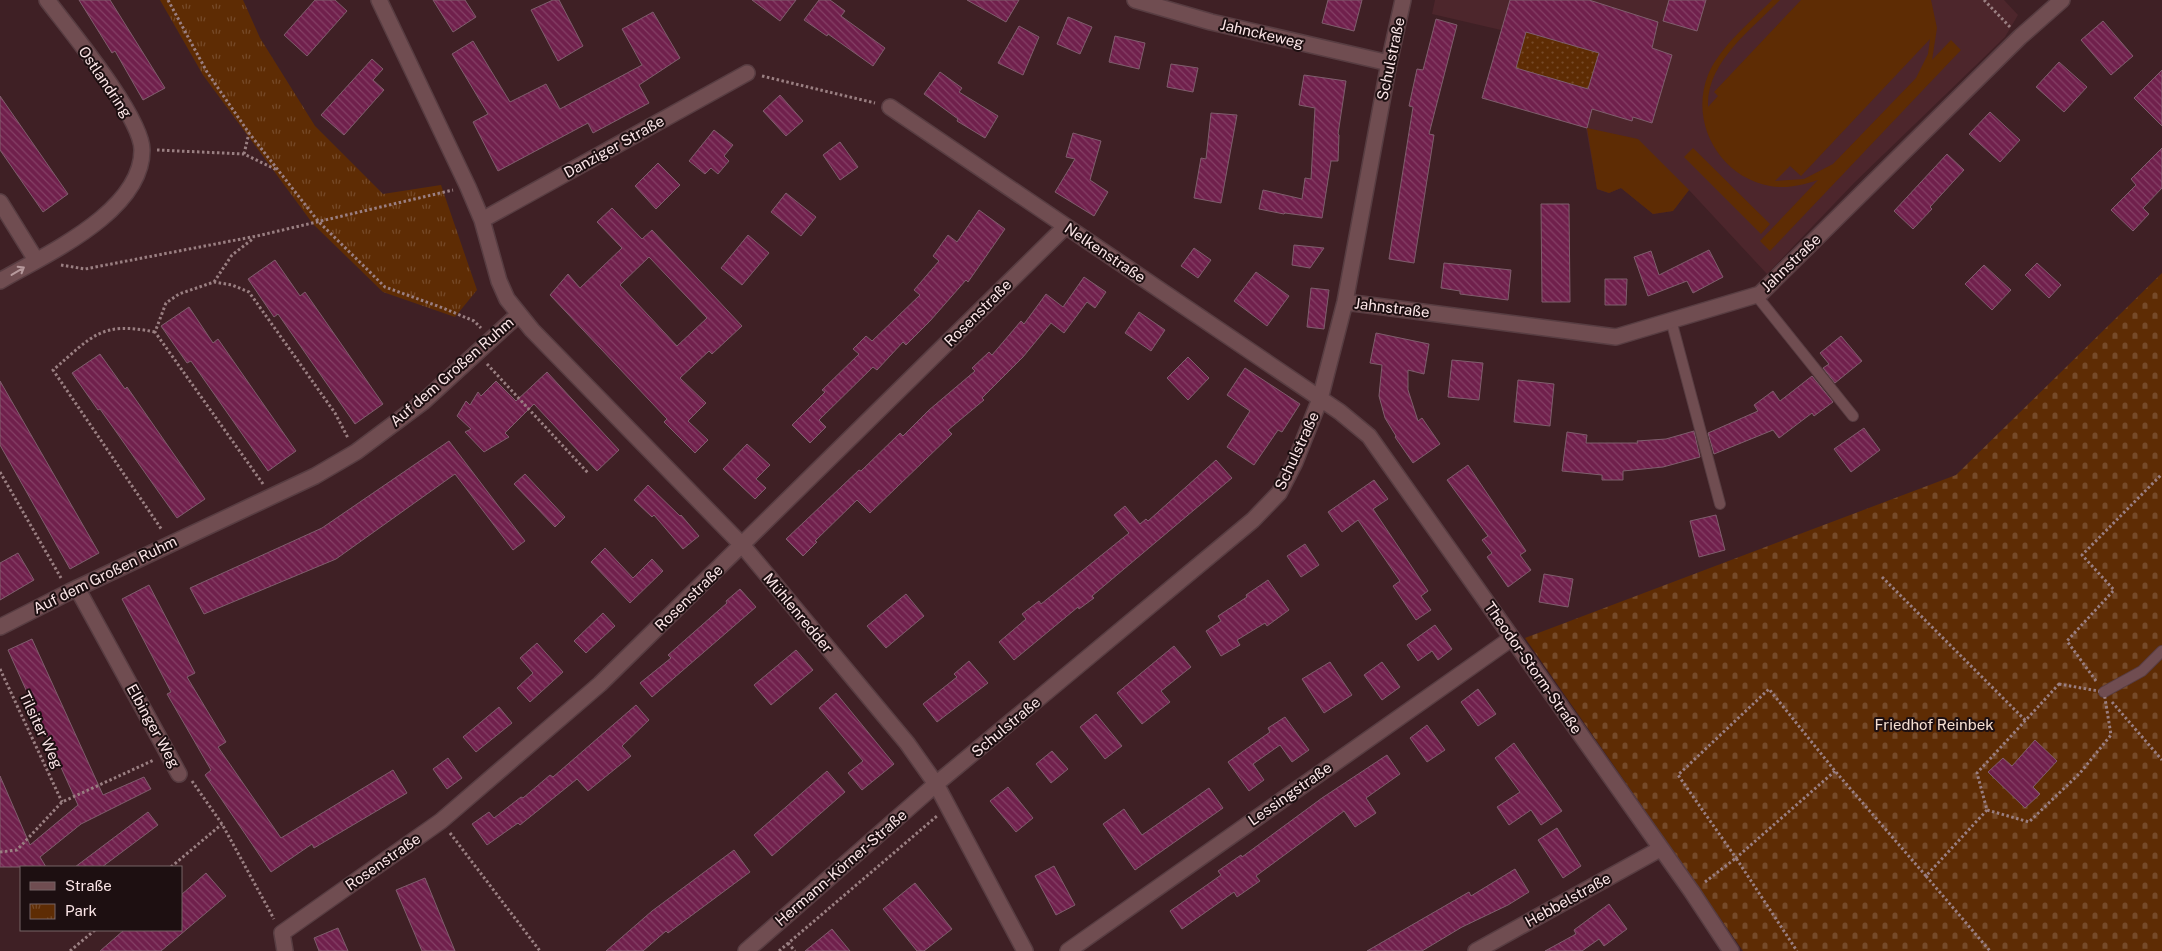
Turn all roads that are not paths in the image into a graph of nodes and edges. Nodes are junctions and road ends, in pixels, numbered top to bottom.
1 (47, 0) edge
2 (380, 0) edge
3 (1135, 0) edge
4 (1403, 0) edge
5 (2062, 0) edge
6 (1389, 63) junction
7 (747, 73) road end
8 (890, 107) road end
9 (0, 202) edge
10 (482, 220) junction
11 (1066, 226) junction
12 (36, 260) junction
13 (0, 281) edge
14 (1756, 295) junction
15 (1345, 302) junction
16 (518, 315) junction
17 (1671, 320) junction
18 (1320, 399) junction
19 (1853, 416) dead end
20 (1720, 504) dead end
21 (743, 546) junction
22 (73, 590) junction
23 (0, 628) edge
24 (1512, 638) junction
25 (2162, 651) edge
26 (2104, 692) road end
27 (179, 774) road end
28 (936, 784) junction
29 (1660, 849) junction
30 (285, 951) edge
31 (746, 951) edge
32 (1025, 951) edge
33 (1068, 951) edge
34 (1476, 951) edge
35 (1731, 951) edge

1 - 12 street, Ostlandring
2 - 10 street, Auf dem Großen Ruhm
3 - 6 street, Jahnckeweg
4 - 6 street, Schulstraße
5 - 14 street, Jahnstraße
6 - 15 street, Schulstraße
7 - 10 street, Danziger Straße
8 - 11 street, Nelkenstraße
9 - 12 street
10 - 16 street, Auf dem Großen Ruhm
11 - 18 street, Nelkenstraße
11 - 21 street, Rosenstraße
13 -> 12 street
14 - 17 street, Jahnstraße
14 - 19 lane
15 - 17 street, Jahnstraße
15 - 18 street, Schulstraße
16 - 21 street, Mühlenredder
16 - 22 street, Auf dem Großen Ruhm
17 - 20 lane
18 - 24 street, Theodor-Storm-Straße
18 - 28 street, Schulstraße
21 - 28 street, Mühlenredder
21 - 30 street, Rosenstraße
22 - 23 street, Auf dem Großen Ruhm
22 - 27 street, Elbinger Weg
24 - 29 street, Theodor-Storm-Straße
24 - 33 street, Lessingstraße
25 - 26 lane
28 - 31 street, Hermann-Körner-Straße
28 - 32 street, Mühlenredder
29 - 34 street, Hebbelstraße
29 - 35 street, Theodor-Storm-Straße

